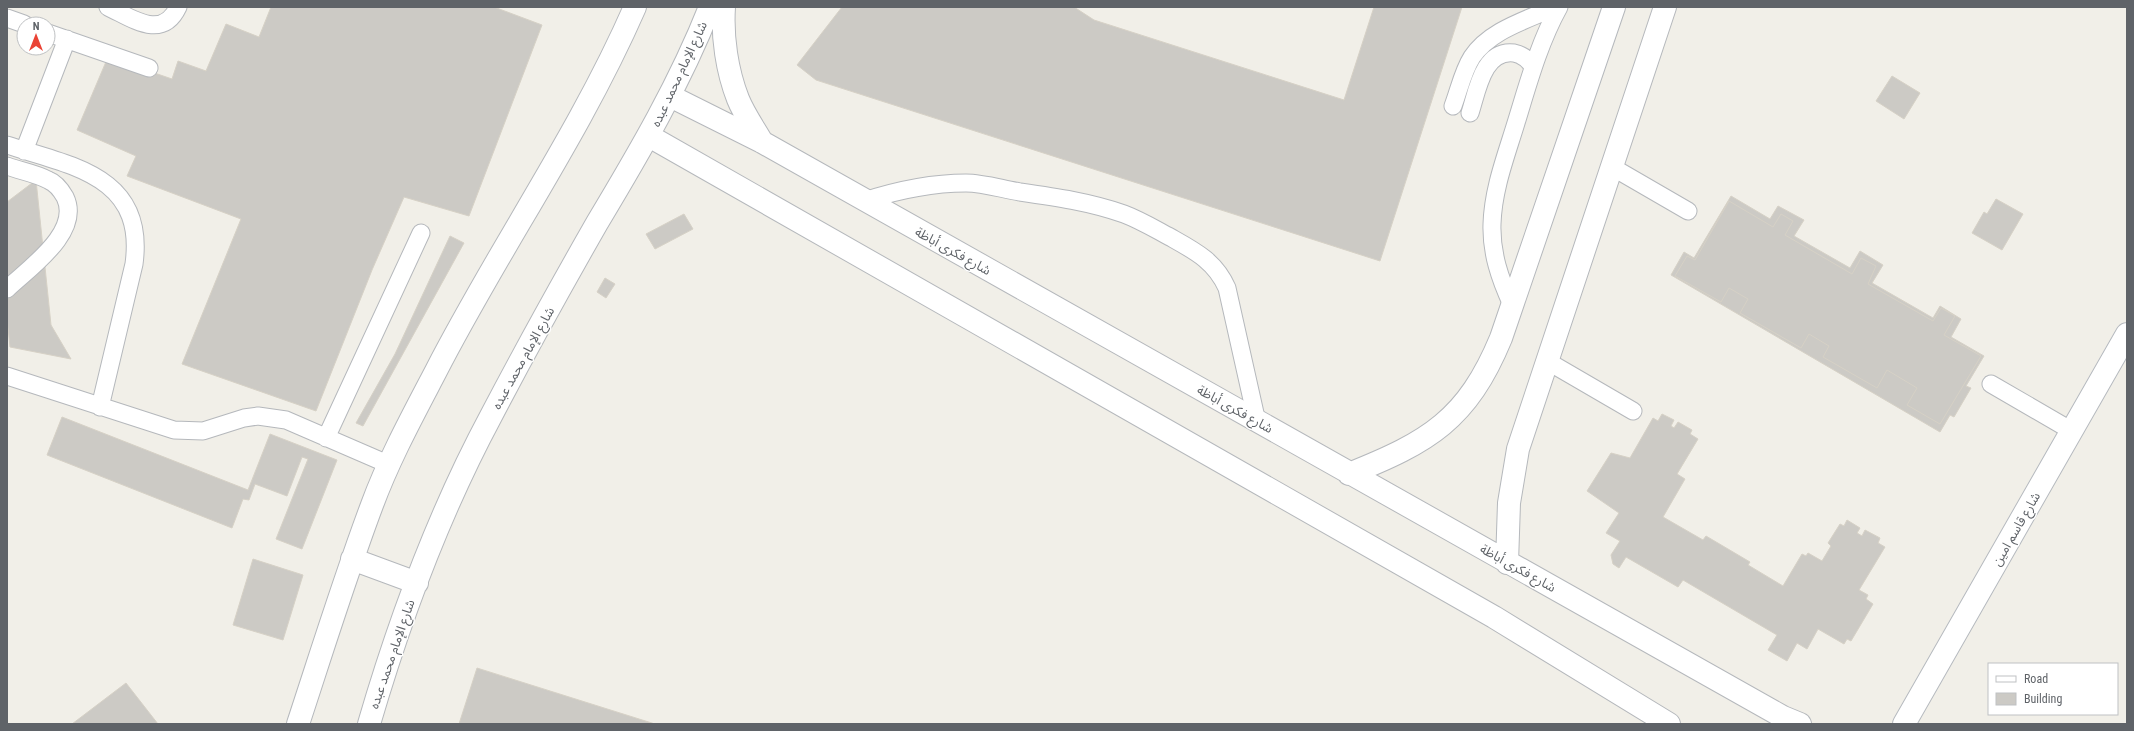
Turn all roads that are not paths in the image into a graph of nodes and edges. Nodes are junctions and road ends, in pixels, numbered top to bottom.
1 (10, 7) edge
2 (108, 7) edge
3 (178, 7) edge
4 (635, 7) edge
5 (710, 7) edge
6 (724, 7) edge
7 (1555, 7) edge
8 (1559, 7) edge
9 (1614, 7) edge
10 (1665, 7) edge
11 (7, 14) edge
12 (56, 36) edge
13 (67, 39) junction
14 (1534, 67) junction
15 (149, 68) dead end
16 (670, 96) junction
17 (1453, 106) dead end
18 (1470, 113) dead end
19 (649, 136) junction
20 (762, 142) junction
21 (7, 145) edge
22 (24, 151) junction
23 (7, 166) edge
24 (1612, 167) junction
25 (864, 201) junction
26 (1688, 211) dead end
27 (421, 233) dead end
28 (7, 289) edge
29 (1512, 305) junction
30 (2127, 334) edge
31 (1547, 361) junction
32 (7, 376) edge
33 (1991, 384) dead end
34 (100, 406) junction
35 (1633, 411) dead end
36 (1257, 422) junction
37 (2072, 431) junction
38 (326, 438) junction
39 (390, 466) junction
40 (1349, 474) junction
41 (352, 558) junction
42 (1507, 563) junction
43 (417, 583) junction
44 (298, 724) edge
45 (369, 724) edge
46 (1669, 724) edge
47 (1800, 724) edge
48 (1904, 724) edge

1 - 11 lane
2 - 3 lane
4 - 39 street
5 - 16 street, شارع الإمام محمد عبده
6 - 20 street
7 - 17 lane
8 - 14 lane
9 - 29 street
10 - 24 street
12 - 13 lane
13 - 15 lane
13 - 22 lane
14 - 18 lane
14 - 29 lane
16 - 19 street, شارع الإمام محمد عبده
16 - 20 street, شارع فكرى أباظة
19 - 43 street, شارع الإمام محمد عبده
19 - 46 street
20 - 25 street, شارع فكرى أباظة
21 - 22 lane
22 - 34 lane
23 - 28 lane
24 - 26 lane
24 - 31 street
25 - 36 street, شارع فكرى أباظة
25 - 36 lane
27 - 38 lane
29 - 40 street
30 - 37 street, شارع قاسم امين
31 - 35 lane
31 - 42 street
32 - 34 lane
33 - 37 lane
34 - 38 lane
36 - 40 street, شارع فكرى أباظة
37 - 48 street, شارع قاسم امين
38 - 39 lane
39 - 41 street
40 - 42 street, شارع فكرى أباظة
41 - 43 street
41 - 44 street
42 - 47 street, شارع فكرى أباظة
43 - 45 street, شارع الإمام محمد عبده

